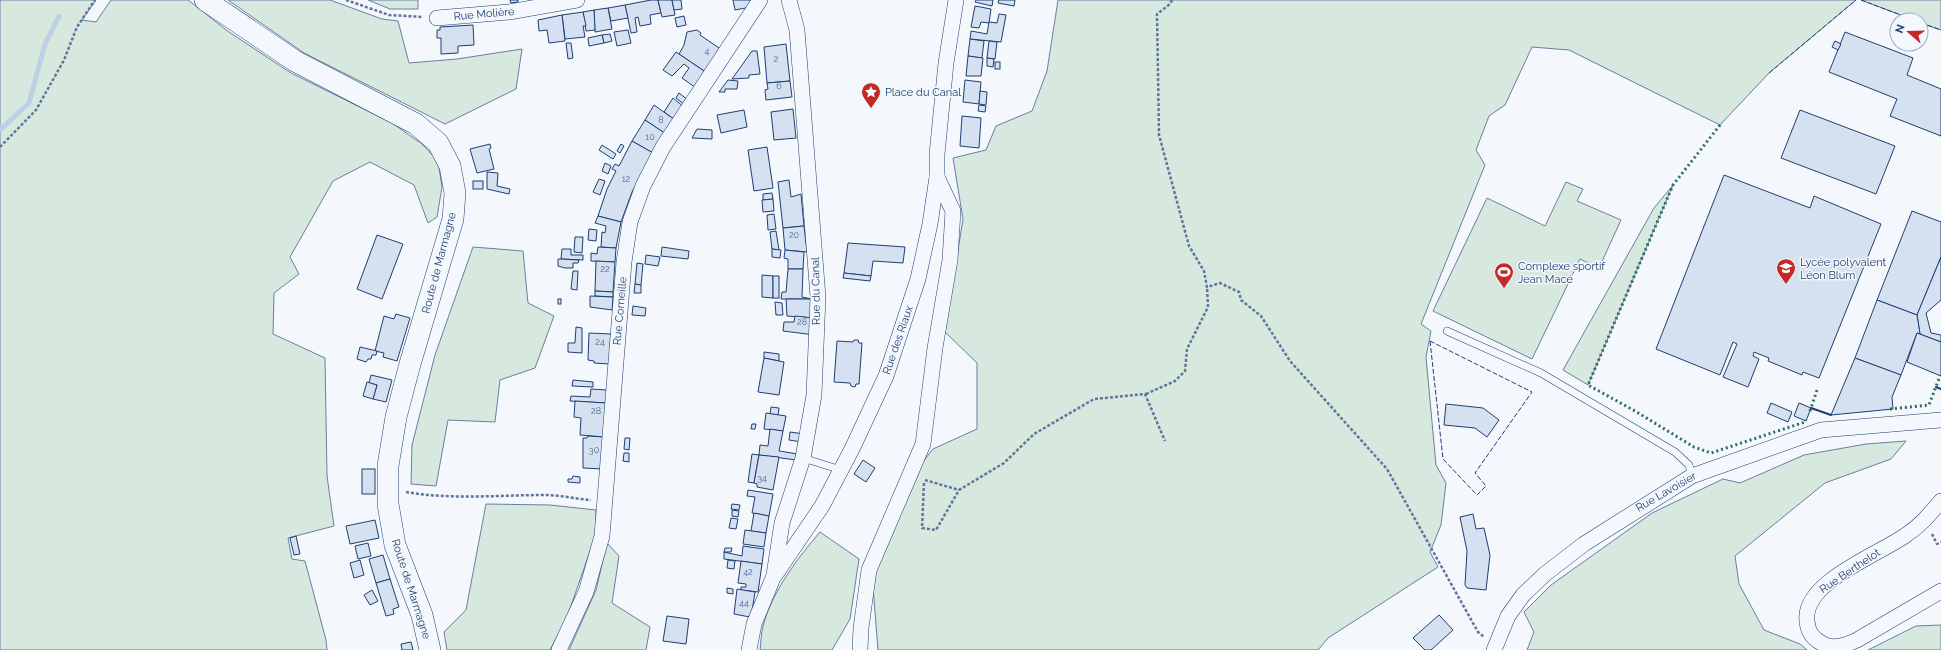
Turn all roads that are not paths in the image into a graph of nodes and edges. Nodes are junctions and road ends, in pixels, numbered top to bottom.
1 (205, 0) edge
2 (578, 0) edge
3 (760, 0) edge
4 (789, 0) edge
5 (956, 0) edge
6 (437, 18) road end
7 (937, 177) junction
8 (1446, 331) dead end
9 (1941, 420) edge
10 (804, 458) junction
11 (841, 470) junction
12 (1692, 476) junction
13 (1941, 502) edge
14 (773, 578) junction
15 (1941, 591) edge
16 (1494, 648) edge
17 (430, 650) edge
18 (559, 650) edge
19 (749, 650) edge
20 (860, 650) edge

1 - 17 street, Route de Marmagne
2 - 6 street, Rue Molière
3 - 18 street, Rue Corneille
4 - 10 street, Rue du Canal
5 - 7 street, Rue des Riaux
7 - 11 street, Rue des Riaux
7 - 20 street
8 - 12 lane
9 - 12 street, Rue Lavoisier
10 - 11 lane
10 - 14 street, Rue du Canal
11 - 14 street, Rue des Riaux
12 - 16 street, Rue Lavoisier
13 - 15 street, Rue Berthelot
14 - 19 street, Rue des Riaux

